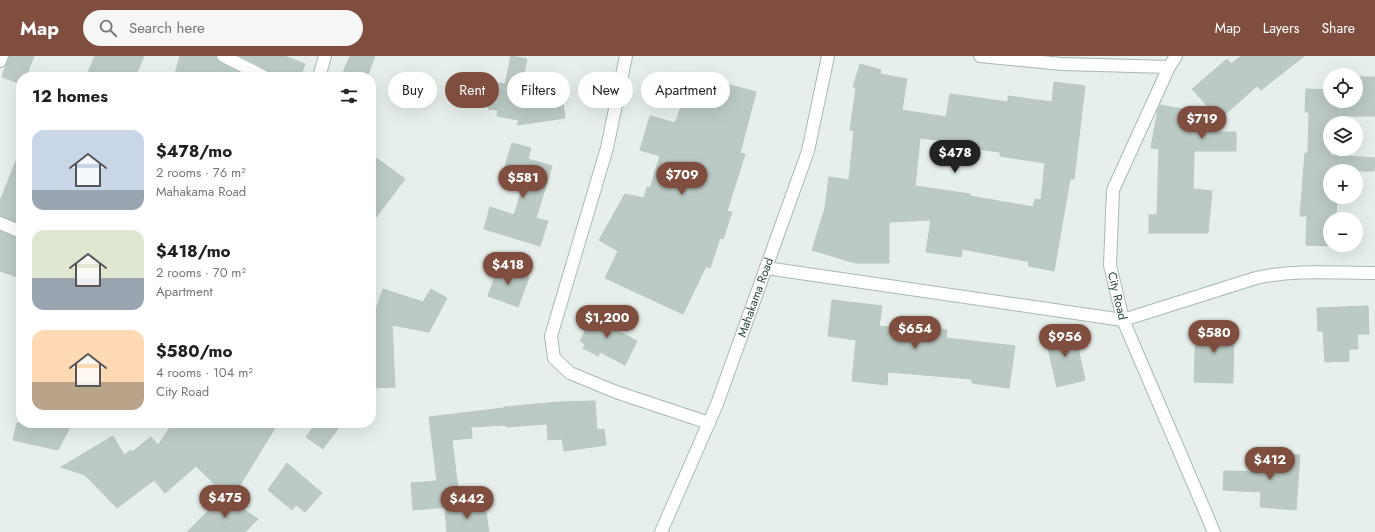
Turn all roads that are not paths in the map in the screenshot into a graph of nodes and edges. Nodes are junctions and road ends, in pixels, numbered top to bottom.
1 (2, 56) edge
2 (223, 56) edge
3 (325, 56) edge
4 (626, 56) edge
5 (828, 56) edge
6 (980, 56) edge
7 (1176, 56) edge
8 (0, 61) edge
9 (1168, 67) junction
10 (255, 72) edge
11 (320, 72) edge
12 (0, 224) edge
13 (16, 230) edge
14 (766, 268) junction
15 (1375, 274) edge
16 (1123, 320) junction
17 (709, 423) junction
18 (661, 532) edge
19 (1214, 532) edge

1 - 8 street
2 - 10 street
3 - 11 street
4 - 17 street
5 - 14 street, Mahakama Road
6 - 9 street
7 - 9 street, City Road
9 - 16 street, City Road
12 - 13 street
14 - 16 street
14 - 17 street, Mahakama Road
15 - 16 street
16 - 19 street, City Road
17 - 18 street, Mahakama Road

